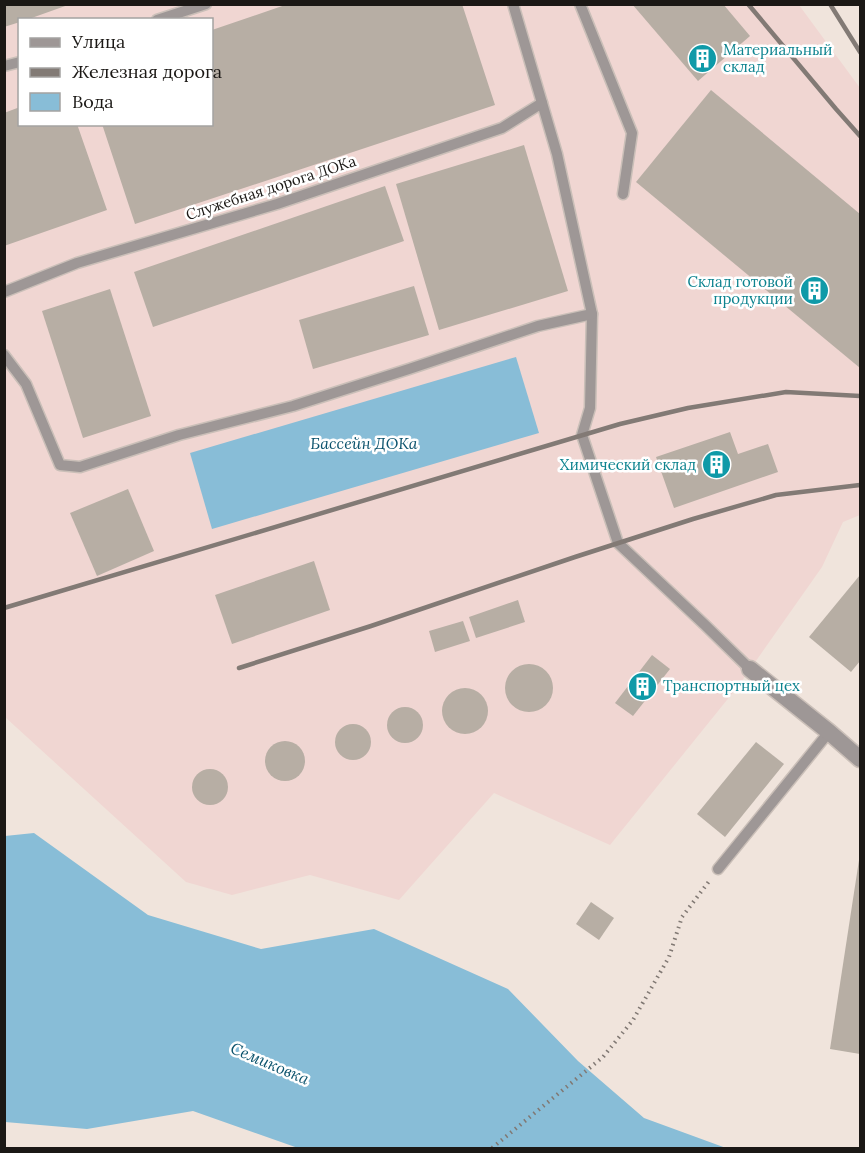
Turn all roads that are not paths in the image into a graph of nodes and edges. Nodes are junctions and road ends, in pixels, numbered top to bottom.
1 (206, 4) edge
2 (513, 4) edge
3 (580, 4) edge
4 (164, 18) edge
5 (542, 103) junction
6 (623, 194) dead end
7 (4, 292) edge
8 (592, 314) junction
9 (4, 355) edge
10 (750, 669) joint
11 (829, 732) junction
12 (861, 759) edge
13 (718, 869) road end

1 - 4 lane
2 - 5 lane
3 - 6 lane
5 - 7 lane, Служебная дорога ДОКа
5 - 8 lane
8 - 9 lane
8 - 10 lane
10 - 11 street
11 - 12 street
11 - 13 lane

